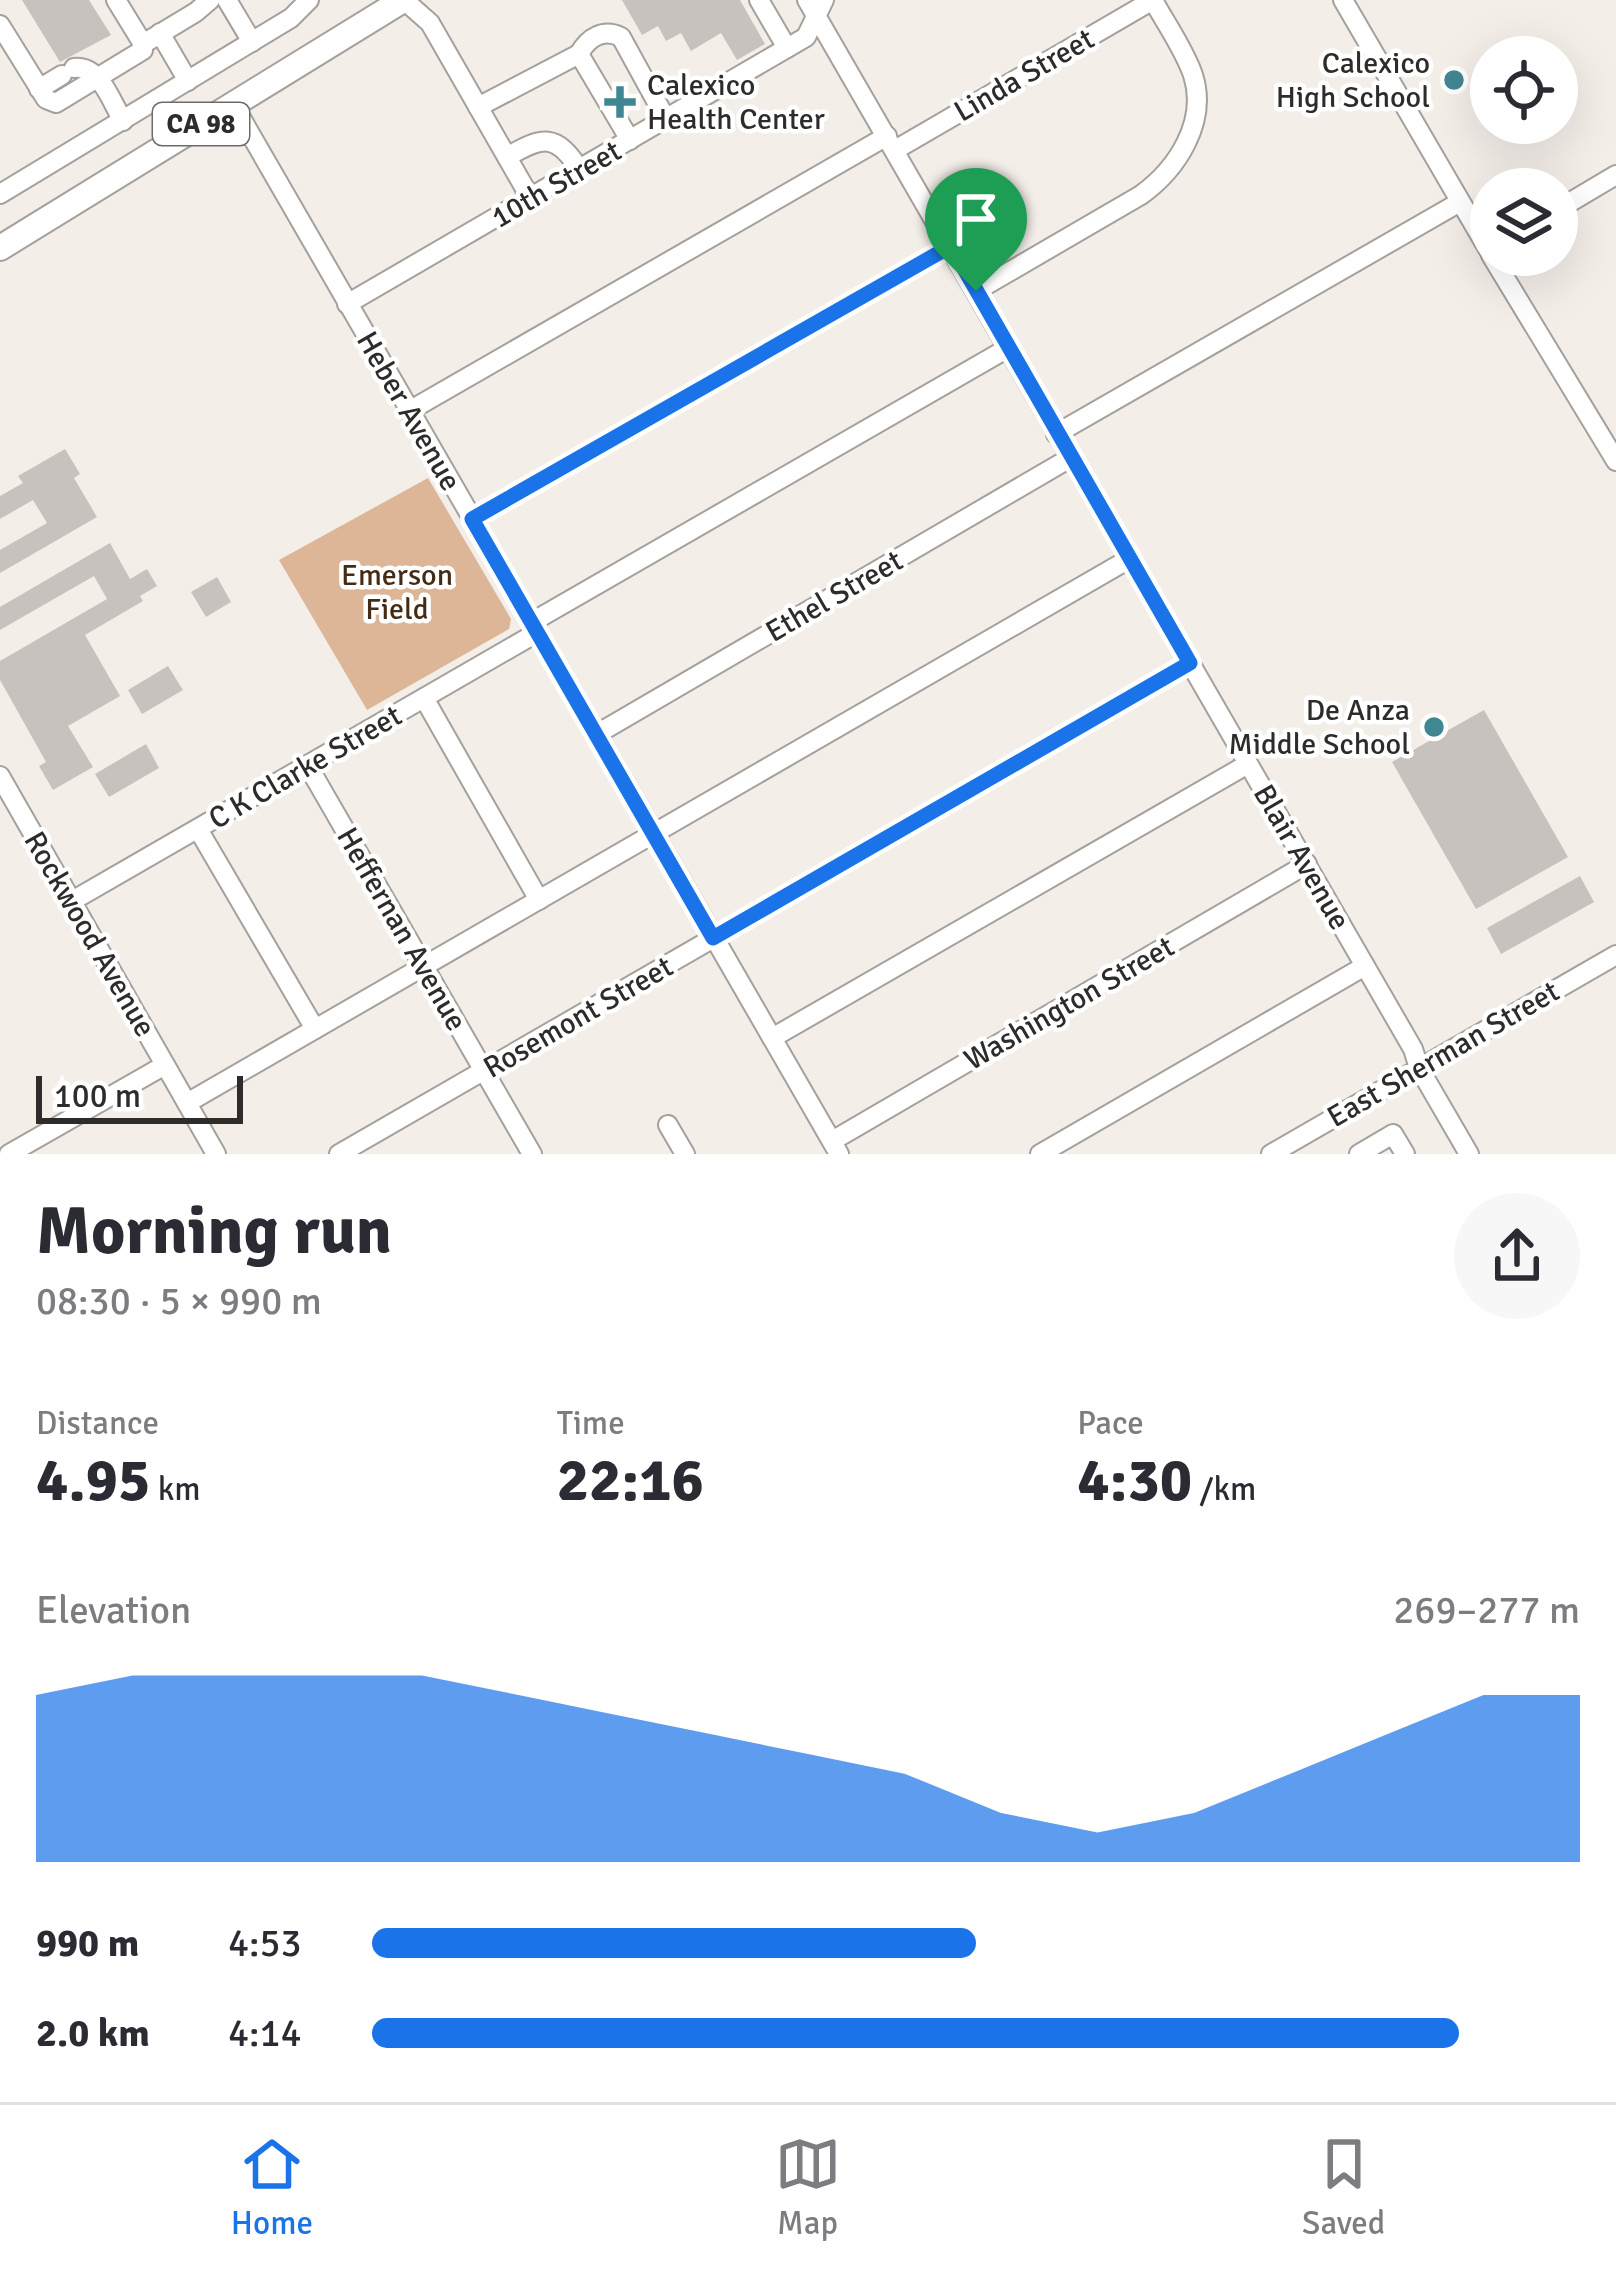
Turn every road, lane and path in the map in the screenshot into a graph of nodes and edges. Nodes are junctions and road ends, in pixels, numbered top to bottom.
1 (116, 0) edge
2 (227, 0) edge
3 (309, 0) edge
4 (403, 0) edge
5 (759, 0) edge
6 (1153, 0) edge
7 (1343, 0) edge
8 (198, 4) edge
9 (816, 5) edge
10 (0, 25) edge
11 (152, 39) junction
12 (252, 42) junction
13 (787, 48) junction
14 (579, 54) junction
15 (98, 78) junction
16 (188, 81) junction
17 (39, 89) junction
18 (233, 104) junction
19 (478, 107) junction
20 (666, 119) junction
21 (123, 121) junction
22 (630, 140) junction
23 (891, 143) junction
24 (507, 157) junction
25 (580, 170) junction
26 (1616, 175) edge
27 (0, 194) edge
28 (1578, 198) edge
29 (531, 199) junction
30 (1460, 202) junction
31 (1470, 219) edge
32 (951, 246) junction
33 (0, 248) edge
34 (1504, 276) edge
35 (976, 291) junction
36 (347, 304) junction
37 (1008, 348) junction
38 (409, 411) junction
39 (1056, 434) junction
40 (1070, 458) junction
41 (1616, 461) edge
42 (472, 519) junction
43 (1129, 560) junction
44 (535, 627) junction
45 (1190, 663) junction
46 (424, 698) junction
47 (597, 734) junction
48 (1248, 764) junction
49 (308, 766) junction
50 (0, 776) edge
51 (198, 829) junction
52 (654, 834) junction
53 (1306, 865) junction
54 (539, 900) junction
55 (72, 901) junction
56 (713, 938) junction
57 (1616, 955) edge
58 (424, 966) junction
59 (1365, 966) junction
60 (315, 1029) junction
61 (772, 1038) junction
62 (165, 1065) junction
63 (1419, 1069) junction
64 (484, 1072) junction
65 (187, 1103) junction
66 (668, 1126) dead end
67 (376, 1133) junction
68 (835, 1148) edge
69 (1275, 1153) edge
70 (9, 1154) edge
71 (216, 1154) edge
72 (339, 1154) edge
73 (388, 1154) edge
74 (532, 1154) edge
75 (685, 1154) edge
76 (1040, 1154) edge
77 (1359, 1154) edge
78 (1405, 1154) edge
79 (1469, 1154) edge

1 - 11 street
2 - 12 street
3 - 12 street
4 - 18 main road, CA 98
4 - 19 street
5 - 13 street
6 - 23 street, Linda Street
6 - 35 street
7 - 30 street
8 - 11 street
9 - 13 street, 10th Street
9 - 23 street, Blair Avenue
10 - 17 street
11 - 15 street
11 - 16 street
12 - 16 street
13 - 20 street, 10th Street
14 - 19 street
14 - 20 street
14 - 22 street
15 - 17 street
15 - 17 street
15 - 21 street
16 - 21 street
18 - 33 main road, CA 98
18 - 36 street, Heber Avenue
19 - 24 street
20 - 22 street, 10th Street
21 - 27 street
22 - 25 street, 10th Street
23 - 32 street, Blair Avenue
23 - 38 street, Linda Street
24 - 25 street
24 - 29 street
25 - 29 street, 10th Street
26 - 28 street
29 - 36 street, 10th Street
30 - 31 street
30 - 39 street
32 - 35 street, Blair Avenue
32 - 42 street
34 - 41 street
35 - 37 street, Blair Avenue
36 - 38 street, Heber Avenue
37 - 39 street, Blair Avenue
37 - 44 street, C K Clarke Street
38 - 42 street, Heber Avenue
39 - 40 street, Blair Avenue
40 - 43 street, Blair Avenue
40 - 47 street, Ethel Street
42 - 44 street, Heber Avenue
43 - 45 street, Blair Avenue
43 - 52 street
44 - 46 street, C K Clarke Street
44 - 47 street, Heber Avenue
45 - 48 street, Blair Avenue
45 - 56 street, Rosemont Street
46 - 49 street, C K Clarke Street
46 - 54 street
47 - 52 street, Heber Avenue
48 - 53 street, Blair Avenue
48 - 61 street
49 - 51 street, C K Clarke Street
49 - 58 street, Heffernan Avenue
50 - 55 street, Rockwood Avenue
51 - 55 street, C K Clarke Street
51 - 60 street
52 - 54 street
52 - 56 street, Heber Avenue
53 - 59 street, Blair Avenue
53 - 68 street, Washington Street
54 - 58 street
55 - 62 street, Rockwood Avenue
56 - 61 street, Heber Avenue
56 - 64 street, Rosemont Street
57 - 63 street, East Sherman Street
58 - 60 street
58 - 64 street, Heffernan Avenue
59 - 63 street, Blair Avenue
59 - 76 street
60 - 65 street
61 - 68 street, Heber Avenue
62 - 65 street, Rockwood Avenue
62 - 70 street
63 - 69 street, East Sherman Street
63 - 79 street, Blair Avenue
64 - 67 street, Rosemont Street
64 - 74 street, Heffernan Avenue
65 - 71 street, Rockwood Avenue
66 - 75 street
67 - 72 street, Rosemont Street
67 - 73 street
77 - 78 street

